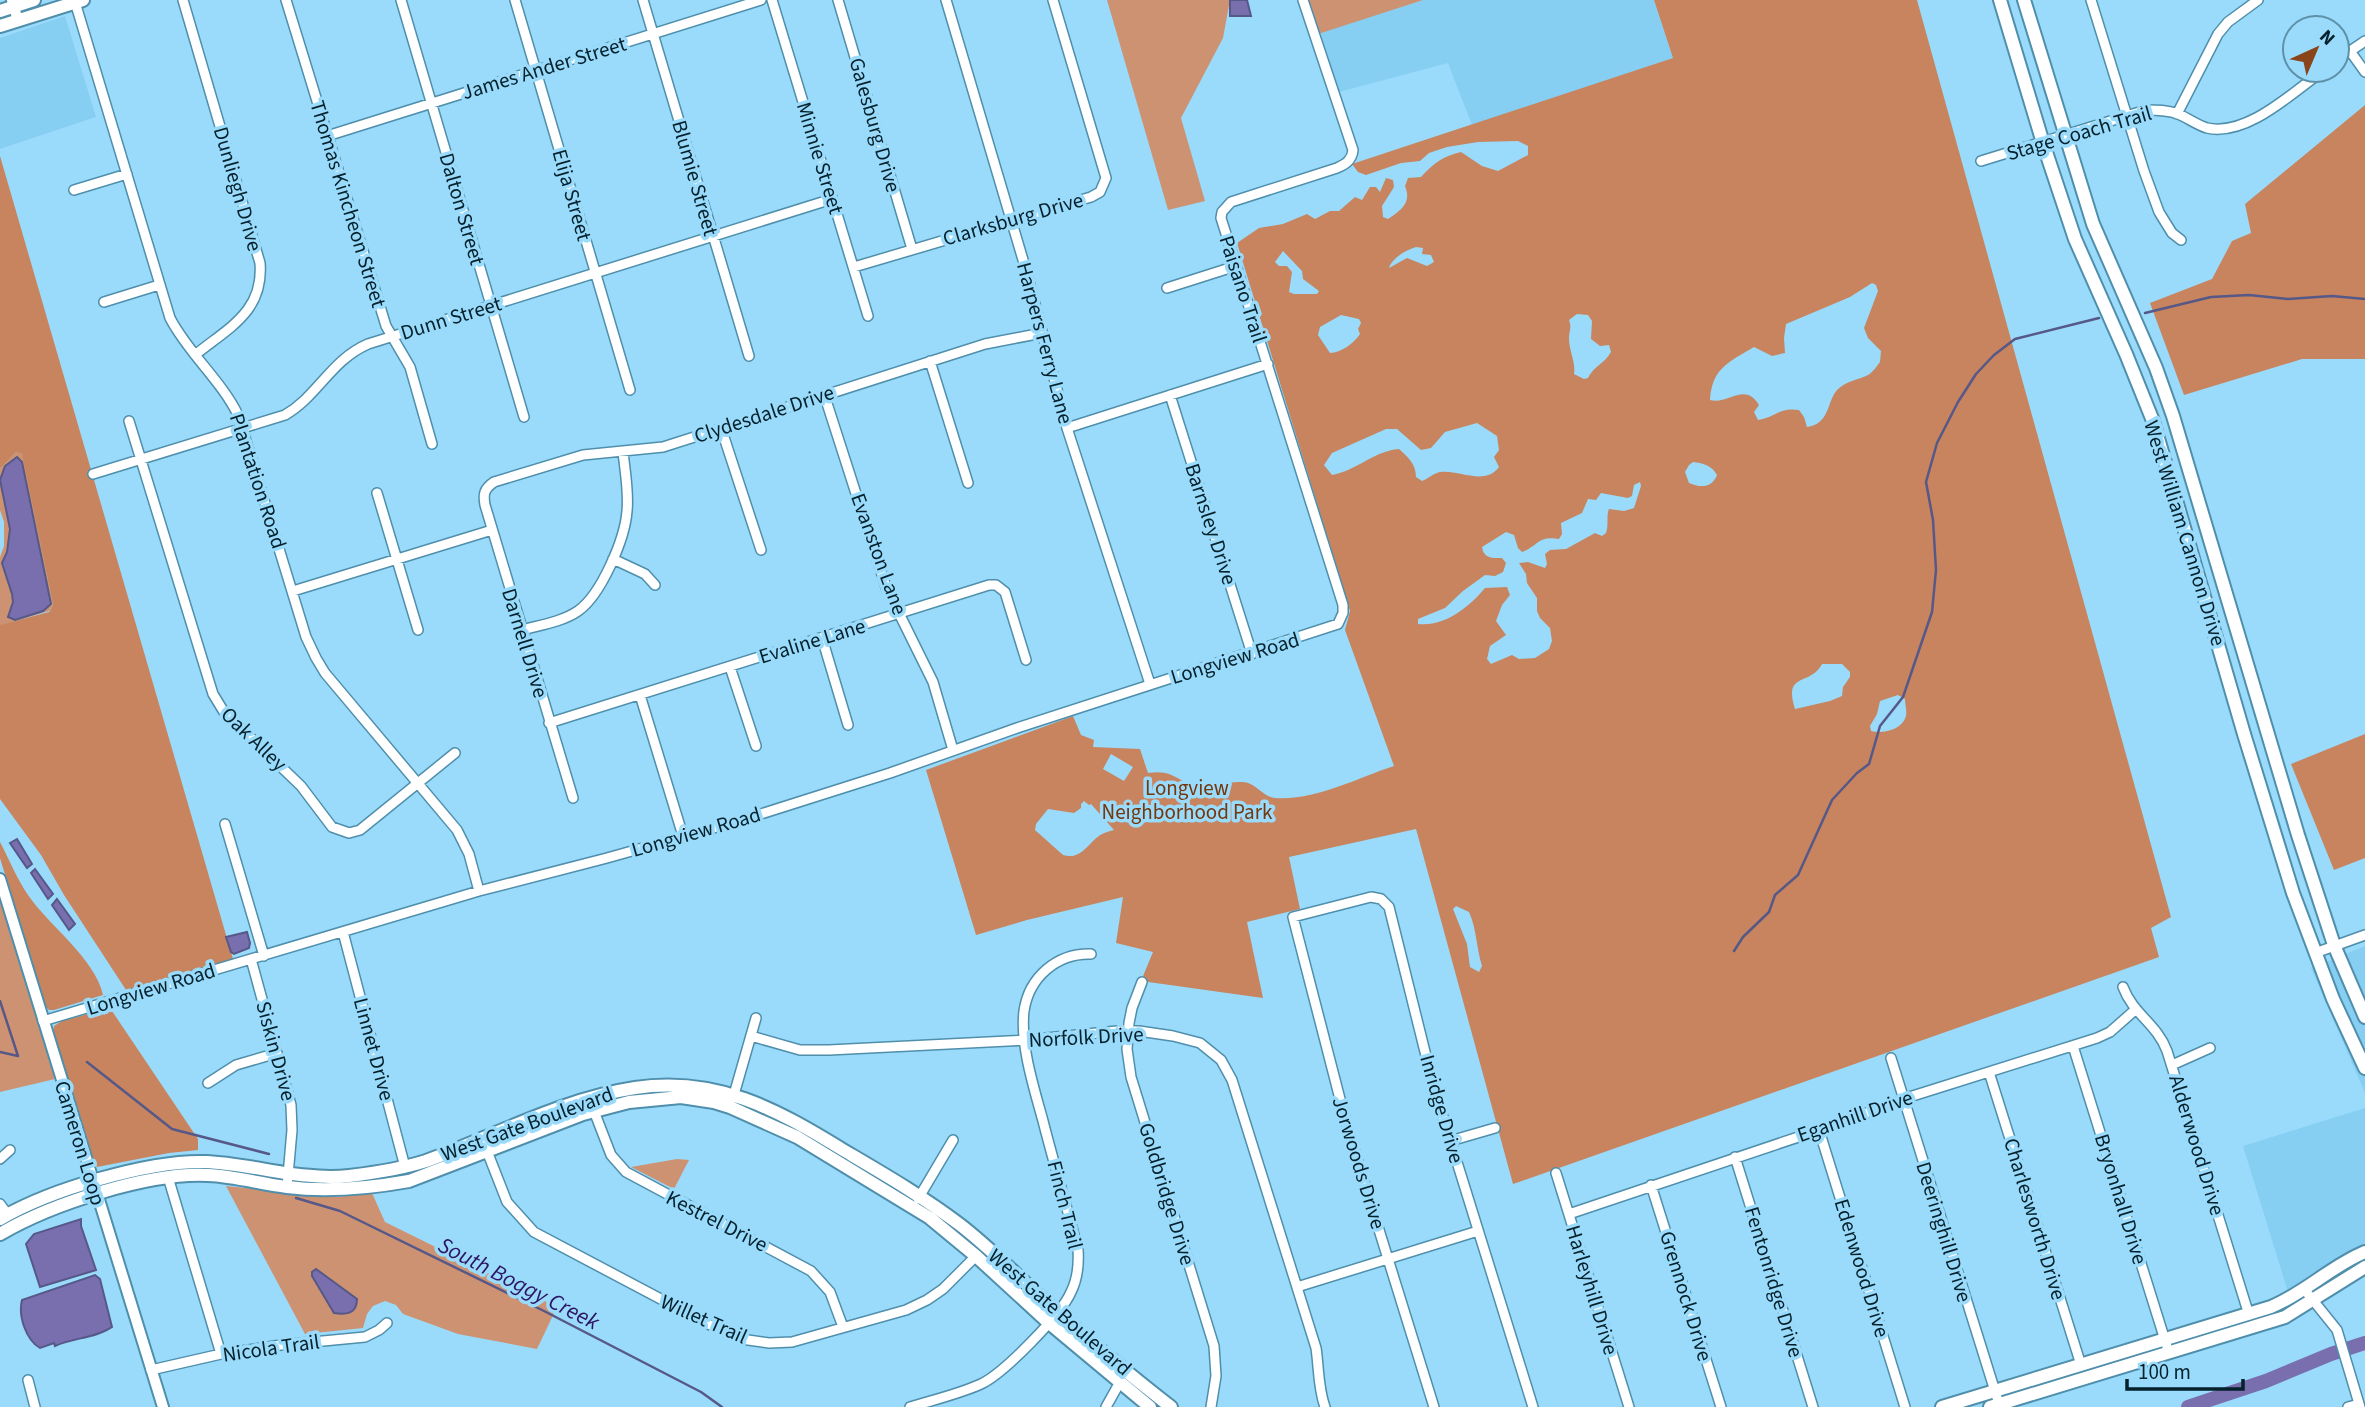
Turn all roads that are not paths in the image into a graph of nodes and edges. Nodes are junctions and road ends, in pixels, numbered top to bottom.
1 (34, 0) edge
2 (183, 0) edge
3 (286, 0) edge
4 (401, 0) edge
5 (515, 0) edge
6 (643, 0) edge
7 (761, 0) edge
8 (772, 0) edge
9 (838, 0) edge
10 (946, 0) edge
11 (1053, 0) edge
12 (1304, 0) edge
13 (2000, 0) edge
14 (2024, 0) edge
15 (2091, 0) edge
16 (2258, 0) edge
17 (79, 1) edge
18 (13, 3) edge
19 (0, 11) edge
20 (18, 21) junction
21 (0, 26) edge
22 (653, 34) junction
23 (2351, 52) edge
24 (536, 71) junction
25 (2365, 72) edge
26 (2305, 84) edge
27 (431, 103) junction
28 (2176, 114) junction
29 (2127, 116) junction
30 (327, 136) junction
31 (2065, 136) junction
32 (2043, 143) junction
33 (1981, 161) dead end
34 (127, 174) junction
35 (74, 190) dead end
36 (832, 199) junction
37 (1012, 220) junction
38 (712, 237) junction
39 (2181, 240) dead end
40 (912, 249) junction
41 (1236, 266) junction
42 (854, 267) junction
43 (595, 273) junction
44 (159, 285) junction
45 (1167, 288) dead end
46 (104, 302) dead end
47 (491, 306) junction
48 (868, 316) dead end
49 (1042, 333) junction
50 (390, 337) junction
51 (195, 355) junction
52 (749, 356) dead end
53 (930, 361) junction
54 (1268, 364) junction
55 (630, 390) dead end
56 (824, 394) junction
57 (1170, 395) junction
58 (524, 417) dead end
59 (129, 421) dead end
60 (243, 428) junction
61 (721, 428) junction
62 (1066, 428) junction
63 (432, 444) dead end
64 (623, 452) junction
65 (141, 459) junction
66 (2190, 468) junction
67 (93, 474) dead end
68 (2169, 474) junction
69 (968, 484) dead end
70 (486, 488) joint
71 (377, 493) dead end
72 (492, 530) junction
73 (761, 550) dead end
74 (396, 559) junction
75 (613, 559) junction
76 (655, 585) dead end
77 (293, 591) junction
78 (899, 614) junction
79 (1340, 620) joint
80 (418, 630) dead end
81 (522, 630) junction
82 (822, 638) junction
83 (1252, 653) junction
84 (1026, 660) dead end
85 (730, 667) junction
86 (1150, 684) junction
87 (640, 695) junction
88 (549, 723) junction
89 (848, 725) dead end
90 (756, 746) dead end
91 (953, 750) junction
92 (454, 753) dead end
93 (418, 783) junction
94 (573, 798) dead end
95 (225, 824) dead end
96 (683, 836) junction
97 (0, 879) edge
98 (479, 891) junction
99 (1293, 917) joint
100 (343, 932) junction
101 (2365, 935) edge
102 (2334, 945) junction
103 (2315, 953) junction
104 (1091, 954) dead end
105 (264, 956) junction
106 (251, 959) junction
107 (1142, 982) dead end
108 (2123, 987) dead end
109 (2135, 1010) junction
110 (2365, 1017) edge
111 (755, 1018) dead end
112 (43, 1021) junction
113 (1129, 1031) junction
114 (751, 1036) junction
115 (1026, 1040) junction
116 (2073, 1046) junction
117 (2210, 1048) dead end
118 (277, 1053) junction
119 (1891, 1058) dead end
120 (2172, 1065) junction
121 (2365, 1068) edge
122 (1989, 1072) junction
123 (208, 1083) dead end
124 (1903, 1098) junction
125 (732, 1101) junction
126 (594, 1111) junction
127 (1495, 1128) dead end
128 (1819, 1130) junction
129 (481, 1138) junction
130 (953, 1140) dead end
131 (1450, 1141) junction
132 (10, 1150) dead end
133 (487, 1152) junction
134 (1735, 1157) junction
135 (0, 1159) edge
136 (405, 1167) junction
137 (289, 1173) junction
138 (1556, 1173) dead end
139 (168, 1177) junction
140 (1651, 1185) junction
141 (287, 1187) junction
142 (94, 1189) junction
143 (916, 1202) junction
144 (3, 1213) edge
145 (1569, 1214) junction
146 (1478, 1231) junction
147 (0, 1234) edge
148 (2365, 1252) edge
149 (975, 1256) junction
150 (1388, 1259) junction
151 (2365, 1267) edge
152 (1297, 1286) junction
153 (2308, 1295) junction
154 (2249, 1315) junction
155 (1053, 1317) junction
156 (387, 1323) dead end
157 (844, 1327) junction
158 (2167, 1347) junction
159 (221, 1354) junction
160 (2081, 1366) junction
161 (151, 1370) junction
162 (28, 1380) dead end
163 (1120, 1382) junction
164 (1995, 1391) junction
165 (2359, 1405) edge
166 (33, 1406) edge
167 (1994, 1406) edge
168 (163, 1407) edge
169 (910, 1407) edge
170 (1106, 1407) edge
171 (1150, 1407) edge
172 (1171, 1407) edge
173 (1211, 1407) edge
174 (1325, 1407) edge
175 (1434, 1407) edge
176 (1533, 1407) edge
177 (1629, 1407) edge
178 (1721, 1407) edge
179 (1813, 1407) edge
180 (1905, 1407) edge
181 (1942, 1407) edge
182 (2348, 1407) edge

1 - 18 main road
2 - 51 street, Dunliegh Drive
3 - 30 street, Thomas Kincheon Street
4 - 27 street, Dalton Street
5 - 24 street, Elija Street
6 - 22 street, Blumie Street
7 - 22 street, James Ander Street
8 - 36 street, Minnie Street
9 - 40 street, Galesburg Drive
10 - 37 street, Harpers Ferry Lane
11 - 37 street, Clarksburg Drive
12 - 41 street, Paisano Trail
13 - 32 main road, West William Cannon Drive
14 - 31 main road, West William Cannon Drive
15 - 29 street
16 - 28 street
17 - 20 main road
17 - 34 street, Plantation Road
18 - 19 main road
18 - 20 street
20 - 21 main road
22 - 24 street, James Ander Street
22 - 38 street, Blumie Street
23 - 25 street
24 - 27 street, James Ander Street
24 - 43 street, Elija Street
26 - 28 street, Stage Coach Trail
27 - 30 street, James Ander Street
27 - 47 street, Dalton Street
28 - 29 street, Stage Coach Trail
29 - 31 street, Stage Coach Trail
29 - 39 street
30 - 50 street, Thomas Kincheon Street
31 - 32 street, Stage Coach Trail
31 - 66 main road, West William Cannon Drive
32 - 33 street, Stage Coach Trail
32 - 68 main road, West William Cannon Drive
34 - 35 street
34 - 44 street, Plantation Road
36 - 38 street, Dunn Street
36 - 42 street, Minnie Street
37 - 40 street, Clarksburg Drive
37 - 49 street, Harpers Ferry Lane
38 - 43 street, Dunn Street
38 - 52 street, Blumie Street
40 - 42 street, Clarksburg Drive
41 - 45 street
41 - 54 street, Paisano Trail
42 - 48 street, Minnie Street
43 - 47 street, Dunn Street
43 - 55 street, Elija Street
44 - 46 street
44 - 51 street, Plantation Road
47 - 50 street, Dunn Street
47 - 58 street, Dalton Street
49 - 53 street, Clydesdale Drive
49 - 62 street, Harpers Ferry Lane
50 - 60 street, Dunn Street
50 - 63 street, Thomas Kincheon Street
51 - 60 street, Plantation Road
53 - 56 street, Clydesdale Drive
53 - 69 street
54 - 57 street
54 - 79 street, Paisano Trail
56 - 61 street, Clydesdale Drive
56 - 78 street, Evanston Lane
57 - 62 street
57 - 83 street, Barnsley Drive
59 - 65 street
60 - 65 street, Dunn Street
60 - 77 street, Plantation Road
61 - 64 street, Clydesdale Drive
61 - 73 street
62 - 86 street, Harpers Ferry Lane
64 - 70 street, Clydesdale Drive
64 - 75 street
65 - 67 street, Dunn Street
65 - 93 street, Oak Alley
66 - 68 main road
66 - 102 main road, West William Cannon Drive
68 - 103 main road, West William Cannon Drive
70 - 72 street, Darnell Drive
71 - 74 street
72 - 74 street
72 - 81 street, Darnell Drive
74 - 77 street
74 - 80 street
75 - 76 street
75 - 81 street
77 - 93 street, Plantation Road
78 - 82 street, Evaline Lane
78 - 84 street, Evaline Lane
78 - 91 street, Evanston Lane
79 - 83 street, Longview Road
81 - 88 street, Darnell Drive
82 - 85 street, Evaline Lane
82 - 89 street
83 - 86 street, Longview Road
85 - 87 street, Evaline Lane
85 - 90 street
86 - 91 street, Longview Road
87 - 88 street, Evaline Lane
87 - 96 street
88 - 94 street, Darnell Drive
91 - 96 street, Longview Road
92 - 93 street
93 - 98 street, Plantation Road
95 - 105 street
96 - 98 street, Longview Road
97 - 112 street, Cameron Loop
98 - 100 street, Longview Road
99 - 131 street, Inridge Drive
99 - 150 street, Jorwoods Drive
100 - 105 street, Longview Road
100 - 136 street, Linnet Drive
101 - 102 street
102 - 103 street
102 - 110 main road, West William Cannon Drive
103 - 121 main road, West William Cannon Drive
104 - 115 street, Finch Trail
105 - 106 street, Longview Road
106 - 112 street, Longview Road
106 - 118 street, Siskin Drive
107 - 113 street, Goldbridge Drive
108 - 109 street, Alderwood Drive
109 - 116 street, Eganhill Drive
109 - 120 street, Alderwood Drive
111 - 114 street
112 - 142 street, Cameron Loop
113 - 115 street, Norfolk Drive
113 - 152 street, Norfolk Drive
113 - 173 street, Goldbridge Drive
114 - 115 street, Norfolk Drive
114 - 125 street
115 - 155 street, Finch Trail
116 - 122 street, Eganhill Drive
116 - 158 street, Bryonhall Drive
117 - 120 street
118 - 123 street
118 - 137 street, Siskin Drive
119 - 124 street, Deeringhill Drive
120 - 154 street, Alderwood Drive
122 - 124 street, Eganhill Drive
122 - 160 street, Charlesworth Drive
124 - 128 street, Eganhill Drive
124 - 164 street, Deeringhill Drive
125 - 126 main road, West Gate Boulevard
125 - 129 main road, West Gate Boulevard
125 - 143 main road, West Gate Boulevard
126 - 133 main road, West Gate Boulevard
126 - 157 street, Kestrel Drive
127 - 131 street
128 - 134 street, Eganhill Drive
128 - 180 street, Edenwood Drive
129 - 133 street, Willet Trail
129 - 136 main road, West Gate Boulevard
130 - 143 street
131 - 146 street, Inridge Drive
132 - 135 street
133 - 141 main road, West Gate Boulevard
133 - 157 street, Willet Trail
134 - 140 street, Eganhill Drive
134 - 179 street, Fentonridge Drive
136 - 137 main road, West Gate Boulevard
137 - 141 street, Siskin Drive
137 - 142 main road, West Gate Boulevard
138 - 145 street, Harleyhill Drive
139 - 141 main road, West Gate Boulevard
139 - 142 main road, West Gate Boulevard
139 - 159 street
140 - 145 street, Eganhill Drive
140 - 178 street, Grennock Drive
142 - 144 main road, West Gate Boulevard
142 - 147 main road, West Gate Boulevard
142 - 161 street, Cameron Loop
143 - 149 main road, West Gate Boulevard
143 - 155 main road, West Gate Boulevard
145 - 177 street, Harleyhill Drive
146 - 150 street
146 - 176 street, Inridge Drive
148 - 153 main road
149 - 155 main road, West Gate Boulevard
149 - 157 street, Willet Trail
150 - 152 street
150 - 175 street, Jorwoods Drive
151 - 153 main road
152 - 174 street, Norfolk Drive
153 - 154 main road
153 - 158 main road
153 - 165 street
154 - 158 main road
155 - 163 main road, West Gate Boulevard
155 - 169 street, Finch Trail
155 - 172 main road, West Gate Boulevard
156 - 159 street, Nicola Trail
158 - 160 main road
158 - 167 main road
159 - 161 street, Nicola Trail
160 - 164 main road
161 - 168 street, Cameron Loop
162 - 166 street
163 - 170 street
163 - 171 main road, West Gate Boulevard
164 - 167 street, Deeringhill Drive
164 - 181 main road
165 - 182 street

